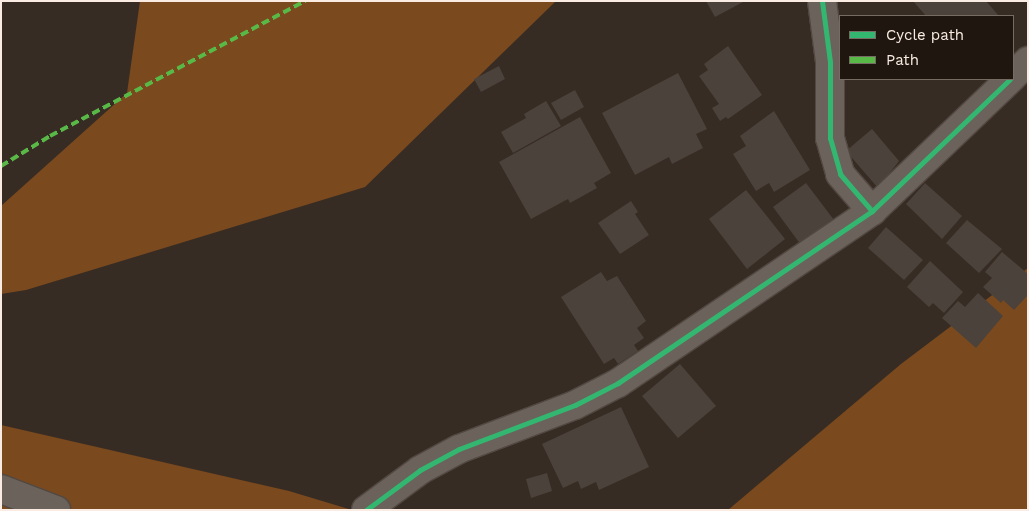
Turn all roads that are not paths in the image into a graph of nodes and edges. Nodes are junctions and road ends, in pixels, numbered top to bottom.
1 (822, 1) edge
2 (1028, 61) edge
3 (1014, 75) edge
4 (1009, 80) edge
5 (872, 211) junction
6 (1, 489) edge
7 (56, 510) edge
8 (366, 510) edge

1 - 5 street
2 - 3 street
4 - 5 street
5 - 8 street
6 - 7 street

